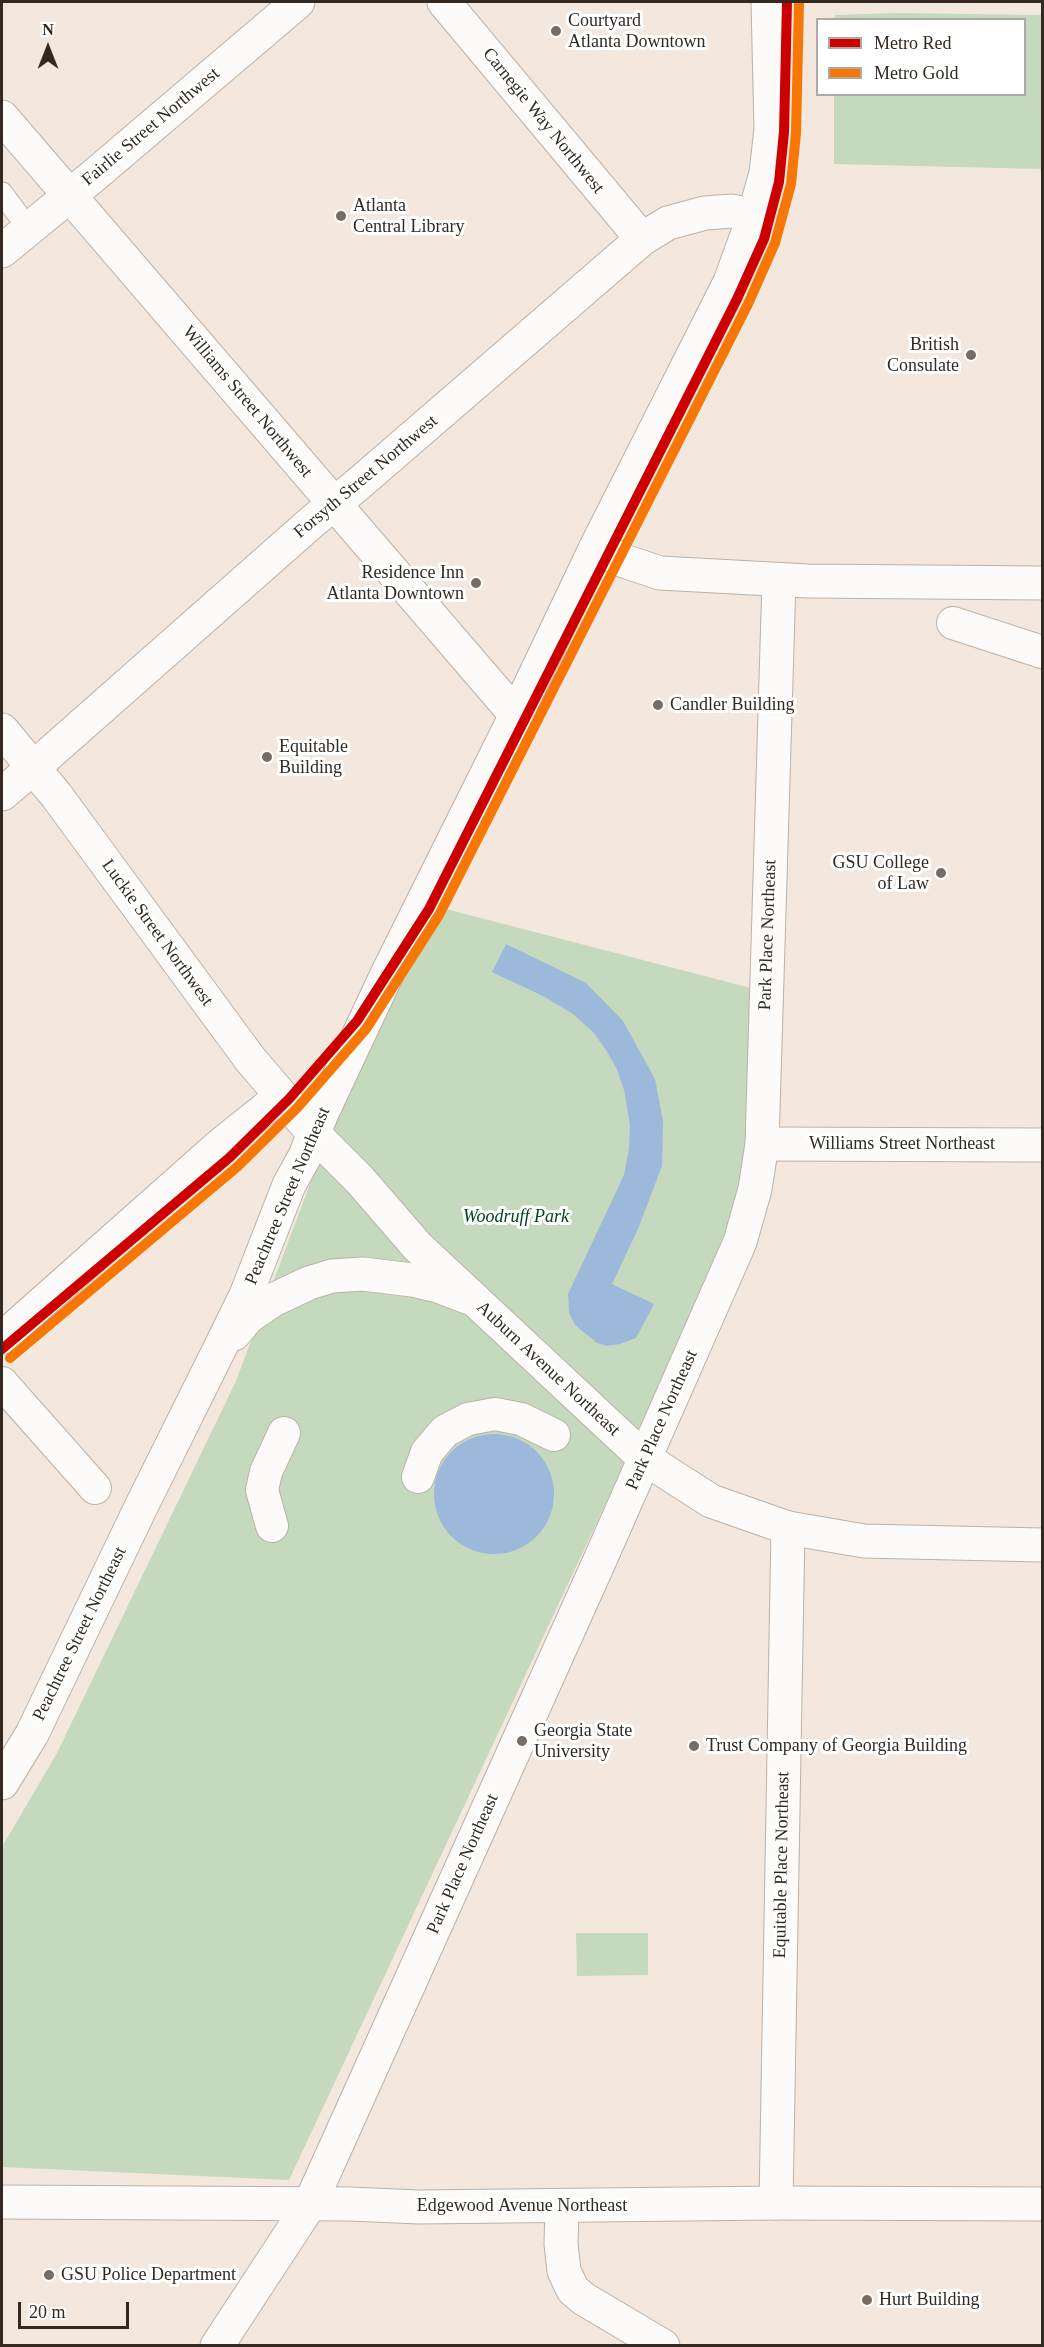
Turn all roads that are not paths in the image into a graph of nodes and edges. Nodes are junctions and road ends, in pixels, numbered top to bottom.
1 (298, 2) edge
2 (444, 2) edge
3 (768, 2) edge
4 (2, 117) edge
5 (2, 193) edge
6 (70, 195) junction
7 (754, 216) junction
8 (28, 228) junction
9 (642, 239) junction
10 (2, 251) edge
11 (334, 505) junction
12 (596, 546) junction
13 (779, 580) junction
14 (1042, 583) edge
15 (953, 623) dead end
16 (1042, 652) edge
17 (516, 715) junction
18 (2, 730) edge
19 (33, 768) junction
20 (2, 794) edge
21 (281, 1096) junction
22 (314, 1134) junction
23 (762, 1144) junction
24 (1042, 1145) edge
25 (475, 1300) junction
26 (2, 1338) edge
27 (217, 1354) junction
28 (2, 1383) edge
29 (284, 1433) dead end
30 (554, 1435) dead end
31 (644, 1458) junction
32 (418, 1477) dead end
33 (94, 1488) dead end
34 (272, 1526) dead end
35 (788, 1528) junction
36 (1042, 1545) edge
37 (2, 1783) edge
38 (2, 2202) edge
39 (776, 2203) junction
40 (310, 2204) junction
41 (1042, 2204) edge
42 (562, 2207) junction
43 (217, 2346) edge
44 (663, 2346) edge

1 - 6 street, Fairlie Street Northwest
2 - 9 street, Carnegie Way Northwest
3 - 7 street, Peachtree Street Northeast
4 - 6 street, Williams Street Northwest
5 - 8 lane
6 - 8 street, Fairlie Street Northwest
6 - 11 street, Williams Street Northwest
7 - 9 street, Forsyth Street Northwest
7 - 12 street, Peachtree Street Northeast
8 - 10 street, Fairlie Street Northwest
9 - 11 street, Forsyth Street Northwest
11 - 17 street, Williams Street Northwest
11 - 19 street, Forsyth Street Northwest
12 - 13 street
12 - 17 street, Peachtree Street Northeast
13 - 14 street
13 - 23 street, Park Place Northeast
15 - 16 street
17 - 22 street, Peachtree Street Northeast
18 - 19 street, Luckie Street Northwest
19 - 20 street, Forsyth Street Northwest
19 - 21 street, Luckie Street Northwest
21 - 22 street, Luckie Street Northwest
21 - 26 street
22 - 25 street, Auburn Avenue Northeast
22 - 27 street, Peachtree Street Northeast
23 - 24 street, Williams Street Northeast
23 - 31 street, Park Place Northeast
25 - 27 street
25 - 31 street, Auburn Avenue Northeast
27 - 37 street, Peachtree Street Northeast
28 - 33 street
29 - 34 street
30 - 32 street
31 - 35 street, Auburn Avenue Northeast
31 - 40 street, Park Place Northeast
35 - 36 street, Auburn Avenue Northeast
35 - 39 street, Equitable Place Northeast
38 - 40 street, Edgewood Avenue Northeast
39 - 41 street, Edgewood Avenue Northeast
39 - 42 street, Edgewood Avenue Northeast
40 - 42 street, Edgewood Avenue Northeast
40 - 43 street, Park Place Northeast
42 - 44 street

